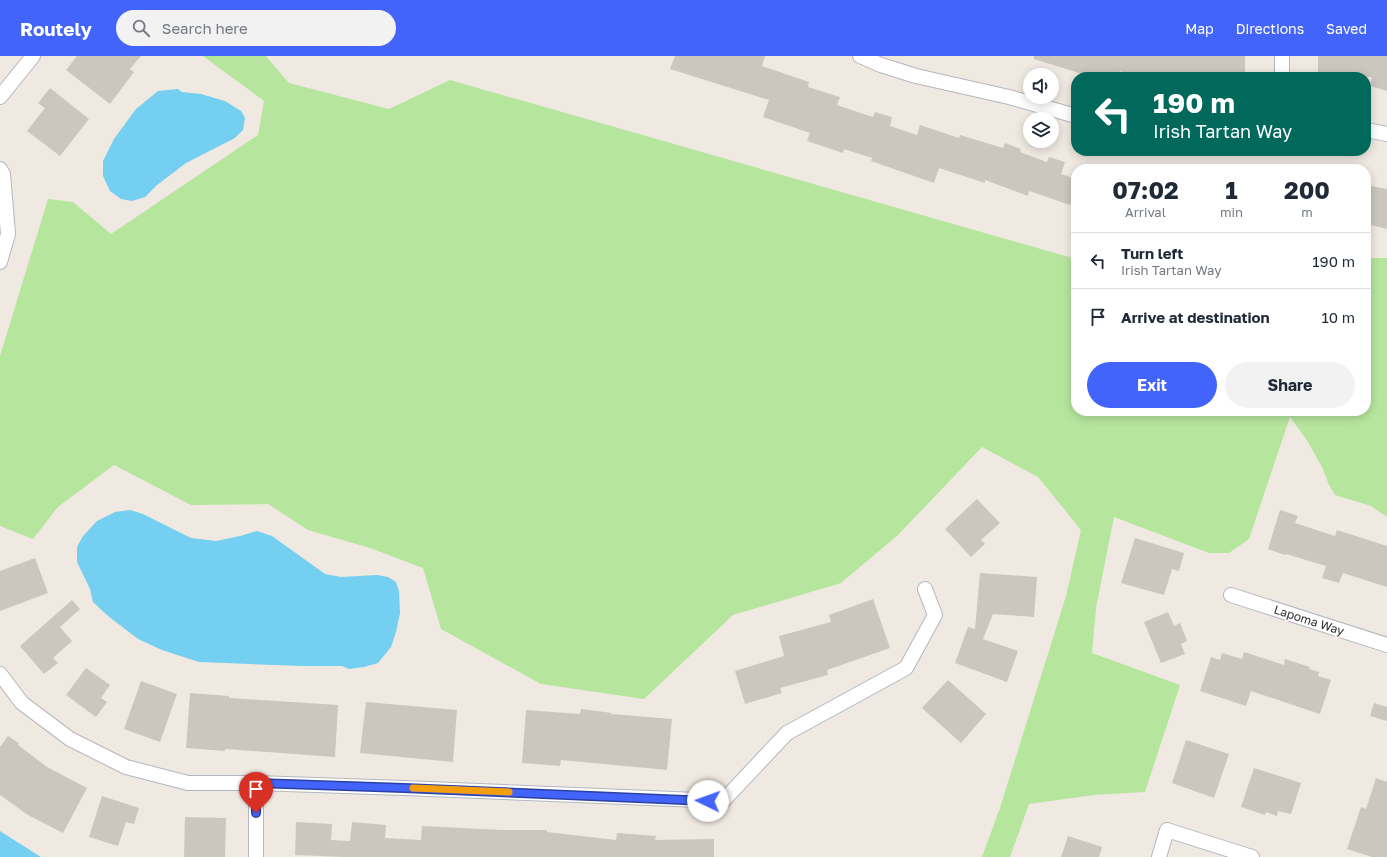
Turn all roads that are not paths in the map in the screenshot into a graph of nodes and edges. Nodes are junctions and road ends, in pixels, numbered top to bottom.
1 (33, 56) edge
2 (860, 56) edge
3 (1282, 56) edge
4 (1282, 72) edge
5 (0, 97) edge
6 (1071, 115) edge
7 (1371, 131) edge
8 (1387, 134) edge
9 (0, 169) edge
10 (0, 262) edge
11 (925, 589) dead end
12 (1231, 595) dead end
13 (1387, 645) edge
14 (0, 674) edge
15 (256, 783) junction
16 (256, 857) edge
17 (1159, 857) edge
18 (1252, 857) edge

1 - 5 street
2 - 6 street
3 - 4 street
7 - 8 street
9 - 10 street
11 - 15 street
12 - 13 street, Lapoma Way
14 - 15 street
15 - 16 street
17 - 18 street

